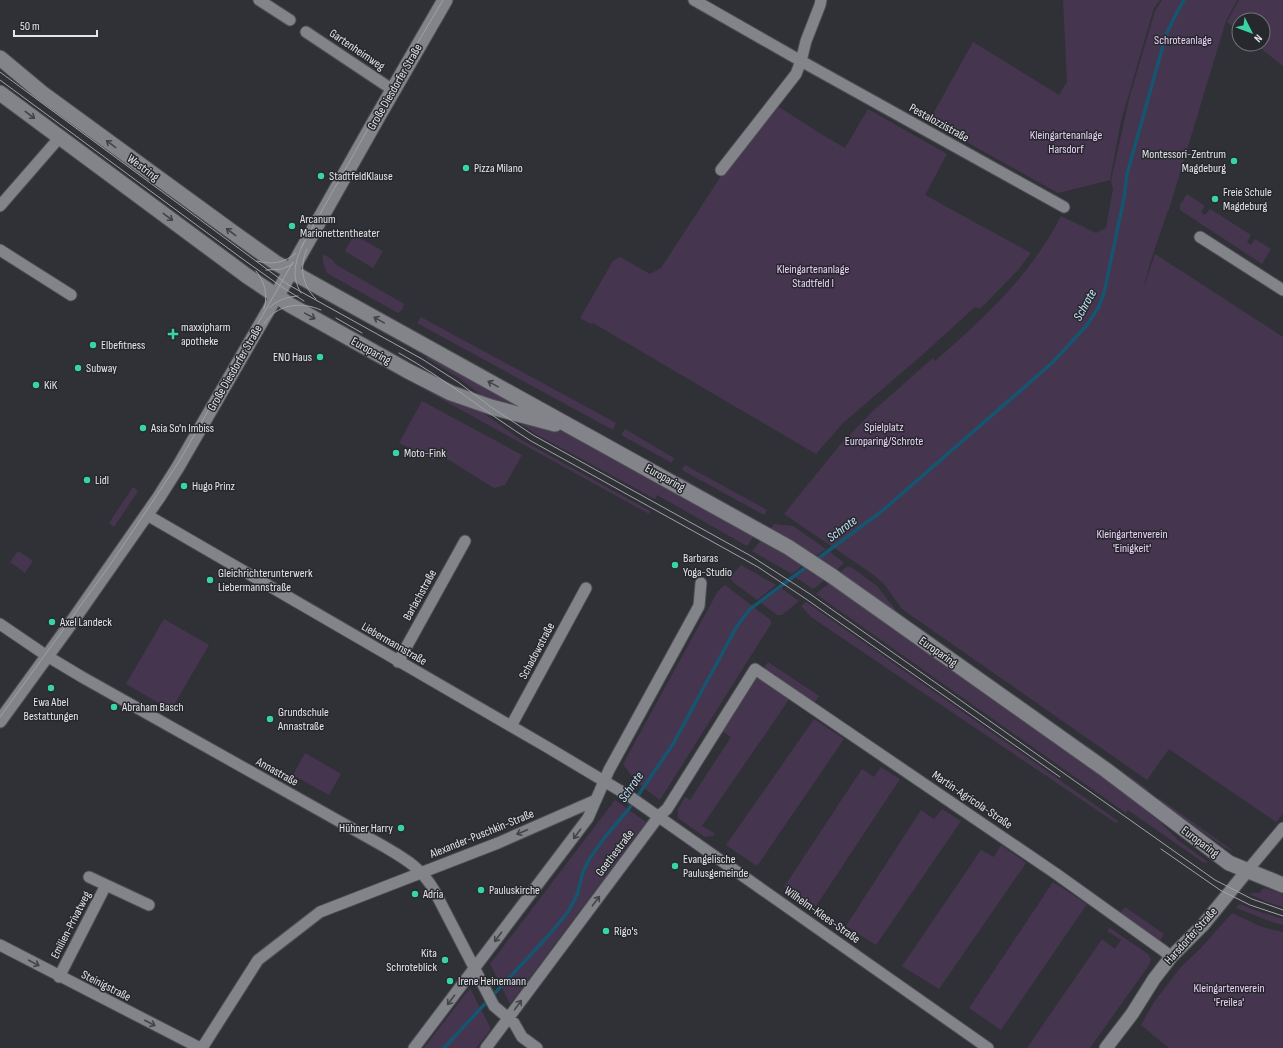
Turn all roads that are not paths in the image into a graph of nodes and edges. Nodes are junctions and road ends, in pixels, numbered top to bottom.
1 (259, 0) edge
2 (445, 0) edge
3 (694, 0) edge
4 (821, 0) edge
5 (290, 20) dead end
6 (306, 32) dead end
7 (0, 58) edge
8 (801, 61) junction
9 (393, 90) junction
10 (0, 93) edge
11 (60, 137) junction
12 (721, 170) dead end
13 (0, 206) edge
14 (1064, 207) dead end
15 (1200, 237) dead end
16 (0, 250) edge
17 (291, 271) junction
18 (1283, 290) edge
19 (71, 295) dead end
20 (276, 297) junction
21 (583, 433) junction
22 (146, 515) junction
23 (465, 541) dead end
24 (701, 583) dead end
25 (586, 588) dead end
26 (0, 624) edge
27 (47, 656) junction
28 (398, 662) junction
29 (755, 669) joint
30 (0, 721) edge
31 (511, 726) junction
32 (605, 781) junction
33 (596, 800) junction
34 (641, 804) joint
35 (659, 816) junction
36 (1283, 828) edge
37 (1247, 871) junction
38 (422, 872) junction
39 (89, 877) dead end
40 (106, 885) junction
41 (1283, 885) edge
42 (149, 905) dead end
43 (0, 945) edge
44 (1171, 957) junction
45 (474, 969) junction
46 (59, 977) junction
47 (508, 1019) junction
48 (201, 1048) edge
49 (414, 1048) edge
50 (486, 1048) edge
51 (537, 1048) edge
52 (988, 1048) edge
53 (1106, 1048) edge

1 - 5 street
2 - 9 main road, Große Diesdorfer Straße
3 - 8 street, Pestalozzistraße
4 - 8 street
6 - 9 street, Gartenheimweg
17 -> 7 main road, Westring
8 - 12 street
8 - 14 street, Pestalozzistraße
9 - 17 main road, Große Diesdorfer Straße
10 -> 11 main road, Westring
11 - 13 street
11 -> 20 main road, Westring
15 - 18 street
16 - 19 street
17 - 20 main road, Große Diesdorfer Straße
21 -> 17 main road, Europaring
20 -> 21 main road, Europaring
20 - 22 street, Große Diesdorfer Straße
21 - 37 main road, Europaring
22 - 27 street, Große Diesdorfer Straße
22 - 28 street, Liebermannstraße
23 - 28 street, Barlachstraße
24 - 32 street
25 - 31 street, Schadowstraße
26 - 27 street, Annastraße
27 - 30 street, Große Diesdorfer Straße
27 - 38 street, Annastraße
28 - 31 street, Liebermannstraße
29 - 35 street, Goethestraße
29 - 44 street, Martin-Agricola-Straße
31 - 32 street, Liebermannstraße
32 - 33 street
32 - 34 street, Liebermannstraße
33 -> 38 street, Alexander-Puschkin-Straße
33 -> 45 street
34 - 35 street, Wilhelm-Klees-Straße
47 -> 35 street, Goethestraße
35 - 52 street, Wilhelm-Klees-Straße
36 - 37 street, Harsdorfer Straße
37 - 41 main road, Europaring
37 - 44 street, Harsdorfer Straße
38 - 45 street, Annastraße
38 - 48 street, Alexander-Puschkin-Straße
39 - 40 street, Emilien-Privatweg
40 - 42 street, Emilien-Privatweg
40 - 46 street, Emilien-Privatweg
43 -> 46 street, Steinigstraße
44 - 53 street, Harsdorfer Straße
45 - 47 street, Annastraße
45 -> 49 street
46 -> 48 street, Steinigstraße
47 - 50 street, Goethestraße
47 - 51 street

